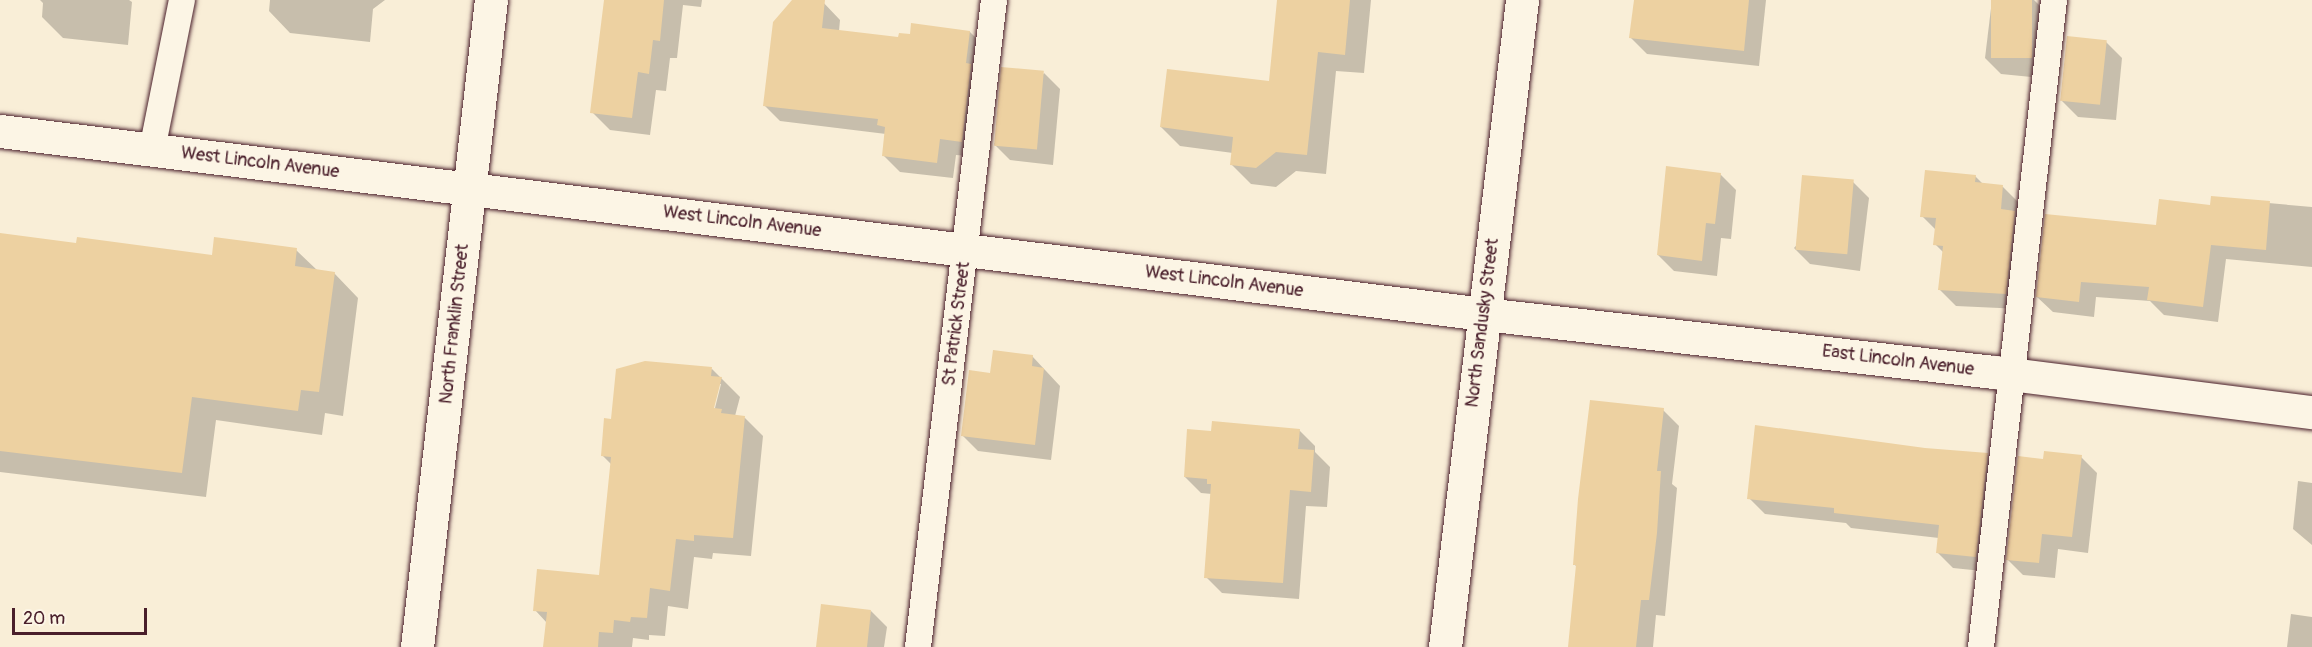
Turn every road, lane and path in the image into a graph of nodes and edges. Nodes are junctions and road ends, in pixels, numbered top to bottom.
1 (182, 0) edge
2 (491, 0) edge
3 (994, 0) edge
4 (1522, 0) edge
5 (2054, 0) edge
6 (0, 131) edge
7 (152, 150) junction
8 (469, 189) junction
9 (966, 250) junction
10 (1484, 314) junction
11 (2013, 374) junction
12 (2312, 412) edge
13 (417, 647) edge
14 (918, 647) edge
15 (1445, 647) edge
16 (1981, 647) edge

1 - 7 lane
2 - 8 street, North Franklin Street
3 - 9 lane, St Patrick Street
4 - 10 street, North Sandusky Street
5 - 11 lane
6 - 7 street, West Lincoln Avenue
7 - 8 street, West Lincoln Avenue
8 - 9 street, West Lincoln Avenue
8 - 13 street, North Franklin Street
9 - 10 street, West Lincoln Avenue
9 - 14 lane, St Patrick Street
10 - 11 street, East Lincoln Avenue
10 - 15 street, North Sandusky Street
11 - 12 street, East Lincoln Avenue
11 - 16 lane

